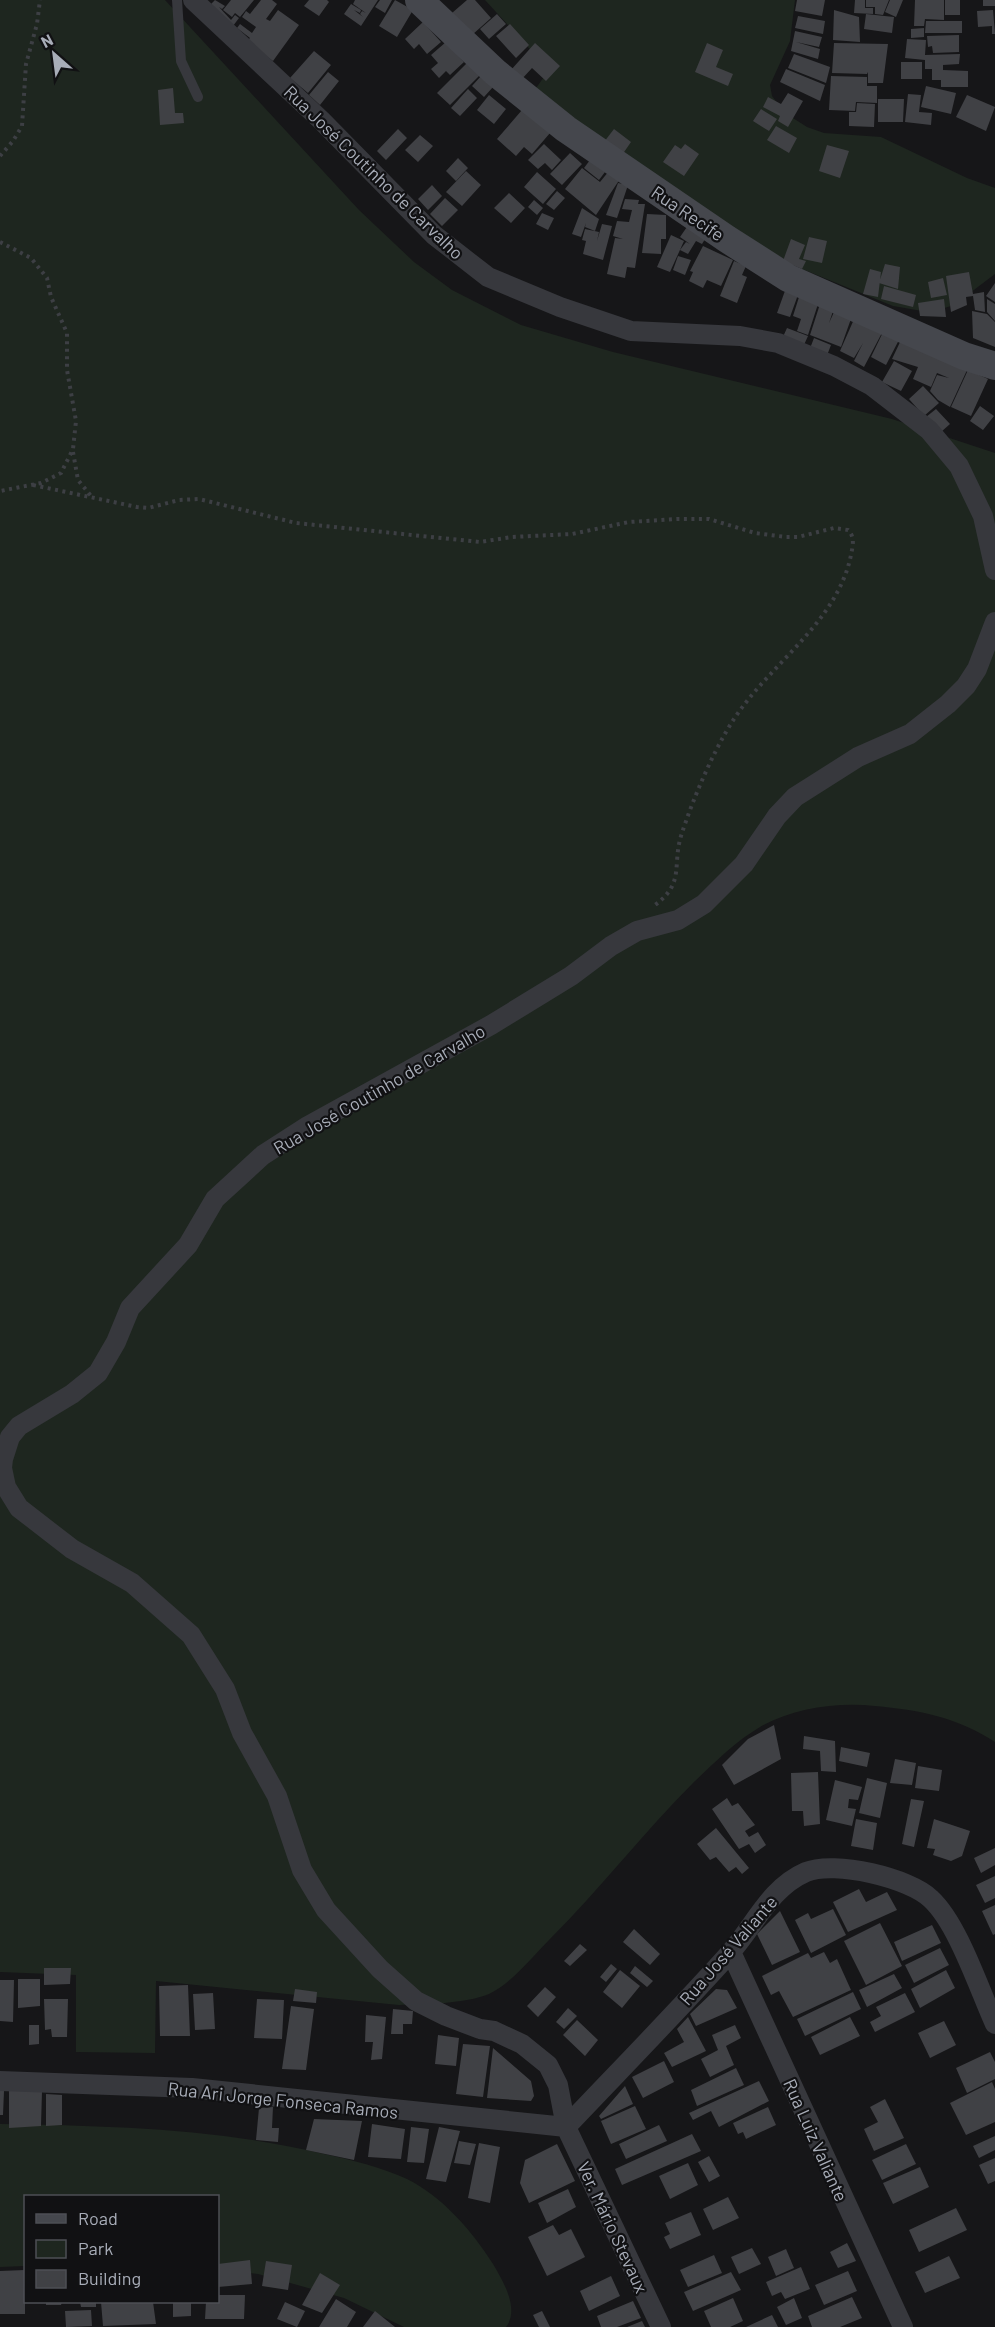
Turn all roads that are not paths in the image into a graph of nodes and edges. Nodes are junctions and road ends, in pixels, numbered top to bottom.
1 (177, 0) edge
2 (193, 0) edge
3 (419, 0) edge
4 (198, 97) dead end
5 (995, 366) edge
6 (995, 570) edge
7 (995, 622) edge
8 (731, 1952) junction
9 (995, 2024) edge
10 (0, 2081) edge
11 (566, 2127) junction
12 (661, 2327) edge
13 (903, 2327) edge

1 - 4 lane
2 - 6 street, Rua José Coutinho de Carvalho
3 - 5 street, Rua Recife
7 - 11 street, Rua José Coutinho de Carvalho
8 - 9 street, Rua José Valiante
8 - 11 street, Rua José Valiante
8 - 13 street, Rua Luiz Valiante
10 - 11 street, Rua Ari Jorge Fonseca Ramos
11 - 12 street, Ver. Mário Stevaux

